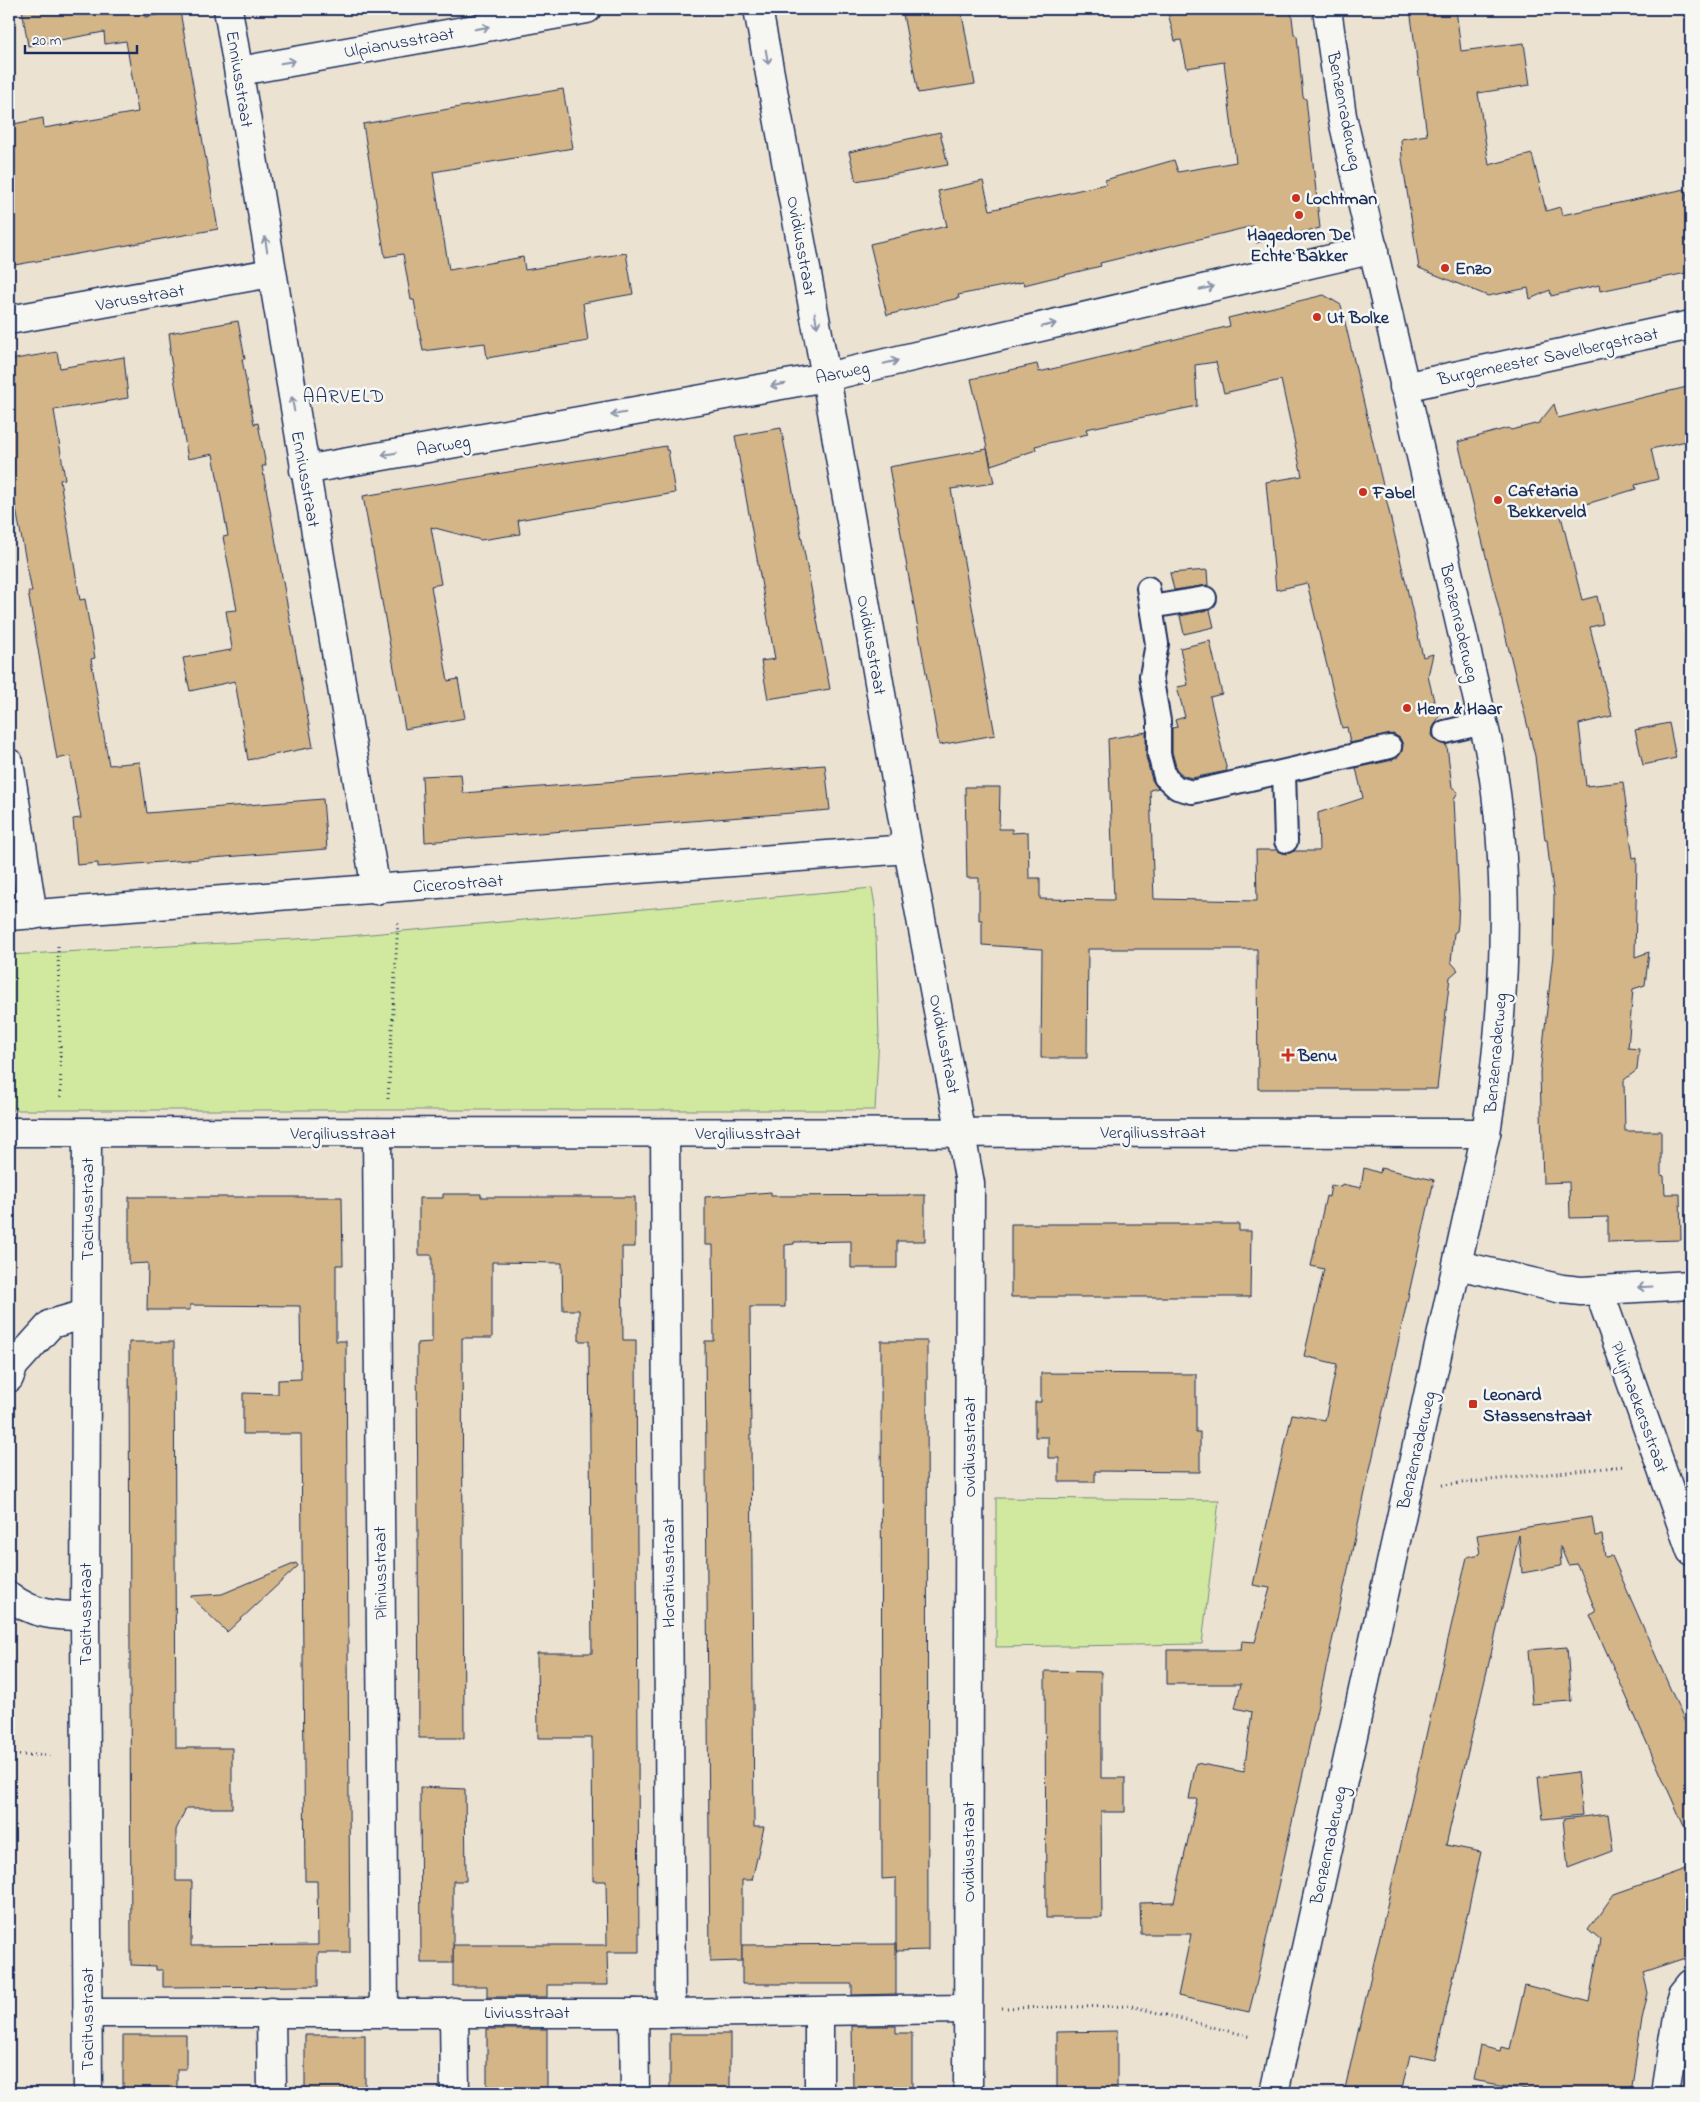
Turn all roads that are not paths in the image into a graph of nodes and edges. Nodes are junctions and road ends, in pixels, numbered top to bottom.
1 (228, 9) edge
2 (588, 9) edge
3 (758, 9) edge
4 (1327, 9) edge
5 (240, 71) junction
6 (1374, 248) junction
7 (271, 273) junction
8 (9, 320) edge
9 (1691, 325) edge
10 (826, 377) junction
11 (1404, 387) junction
12 (304, 470) junction
13 (1205, 598) dead end
14 (1483, 724) junction
15 (1445, 732) dead end
16 (1390, 747) dead end
17 (9, 763) edge
18 (1284, 772) junction
19 (1286, 841) dead end
20 (908, 849) junction
21 (388, 889) junction
22 (33, 914) edge
23 (961, 1131) junction
24 (9, 1132) edge
25 (75, 1133) junction
26 (381, 1133) junction
27 (1486, 1133) junction
28 (665, 1134) junction
29 (1458, 1265) junction
30 (1691, 1285) edge
31 (1599, 1291) junction
32 (86, 1314) junction
33 (9, 1378) edge
34 (1691, 1551) edge
35 (9, 1596) edge
36 (85, 1616) junction
37 (1691, 1984) edge
38 (967, 2009) junction
39 (271, 2012) junction
40 (384, 2012) junction
41 (454, 2012) junction
42 (819, 2012) junction
43 (87, 2013) junction
44 (634, 2013) junction
45 (671, 2013) junction
46 (1681, 2068) edge
47 (88, 2093) edge
48 (272, 2093) edge
49 (455, 2093) edge
50 (635, 2093) edge
51 (819, 2093) edge
52 (968, 2093) edge
53 (1274, 2093) edge
54 (1666, 2093) edge

1 - 5 street, Enniusstraat
5 -> 2 street, Ulpianusstraat
3 -> 10 street, Ovidiusstraat
4 - 6 street, Benzenraderweg
7 -> 5 street, Enniusstraat
10 -> 6 street, Aarweg
6 - 11 street, Benzenraderweg
7 - 8 street, Varusstraat
12 -> 7 street, Enniusstraat
9 - 11 street, Burgemeester Savelbergstraat
10 -> 12 street, Aarweg
10 - 20 street, Ovidiusstraat
11 - 14 street, Benzenraderweg
12 - 21 street, Enniusstraat
13 - 18 lane
14 - 15 lane
14 - 27 street, Benzenraderweg
16 - 18 lane
17 - 22 street
18 - 19 lane
20 - 21 street, Cicerostraat
20 - 23 street, Ovidiusstraat
21 - 22 street, Cicerostraat
23 - 27 street, Vergiliusstraat
23 - 28 street, Vergiliusstraat
23 - 38 street, Ovidiusstraat
24 - 25 street, Vergiliusstraat
25 - 26 street, Vergiliusstraat
25 - 32 street, Tacitusstraat
26 - 28 street, Vergiliusstraat
26 - 40 street, Pliniusstraat
27 - 29 street, Benzenraderweg
28 - 45 street, Horatiusstraat
29 - 31 street
29 - 53 street, Benzenraderweg
30 -> 31 street
31 - 34 street, Pluijmaekersstraat
32 - 33 street
32 - 36 street, Tacitusstraat
35 - 36 street
36 - 43 street, Tacitusstraat
37 - 46 street
38 - 42 street, Liviusstraat
38 - 52 street, Ovidiusstraat
39 - 40 street, Liviusstraat
39 - 43 street, Liviusstraat
39 - 48 street
40 - 41 street, Liviusstraat
41 - 44 street, Liviusstraat
41 - 49 street
42 - 45 street, Liviusstraat
42 - 51 street
43 - 47 street, Tacitusstraat
44 - 45 street, Liviusstraat
44 - 50 street
46 - 54 street

